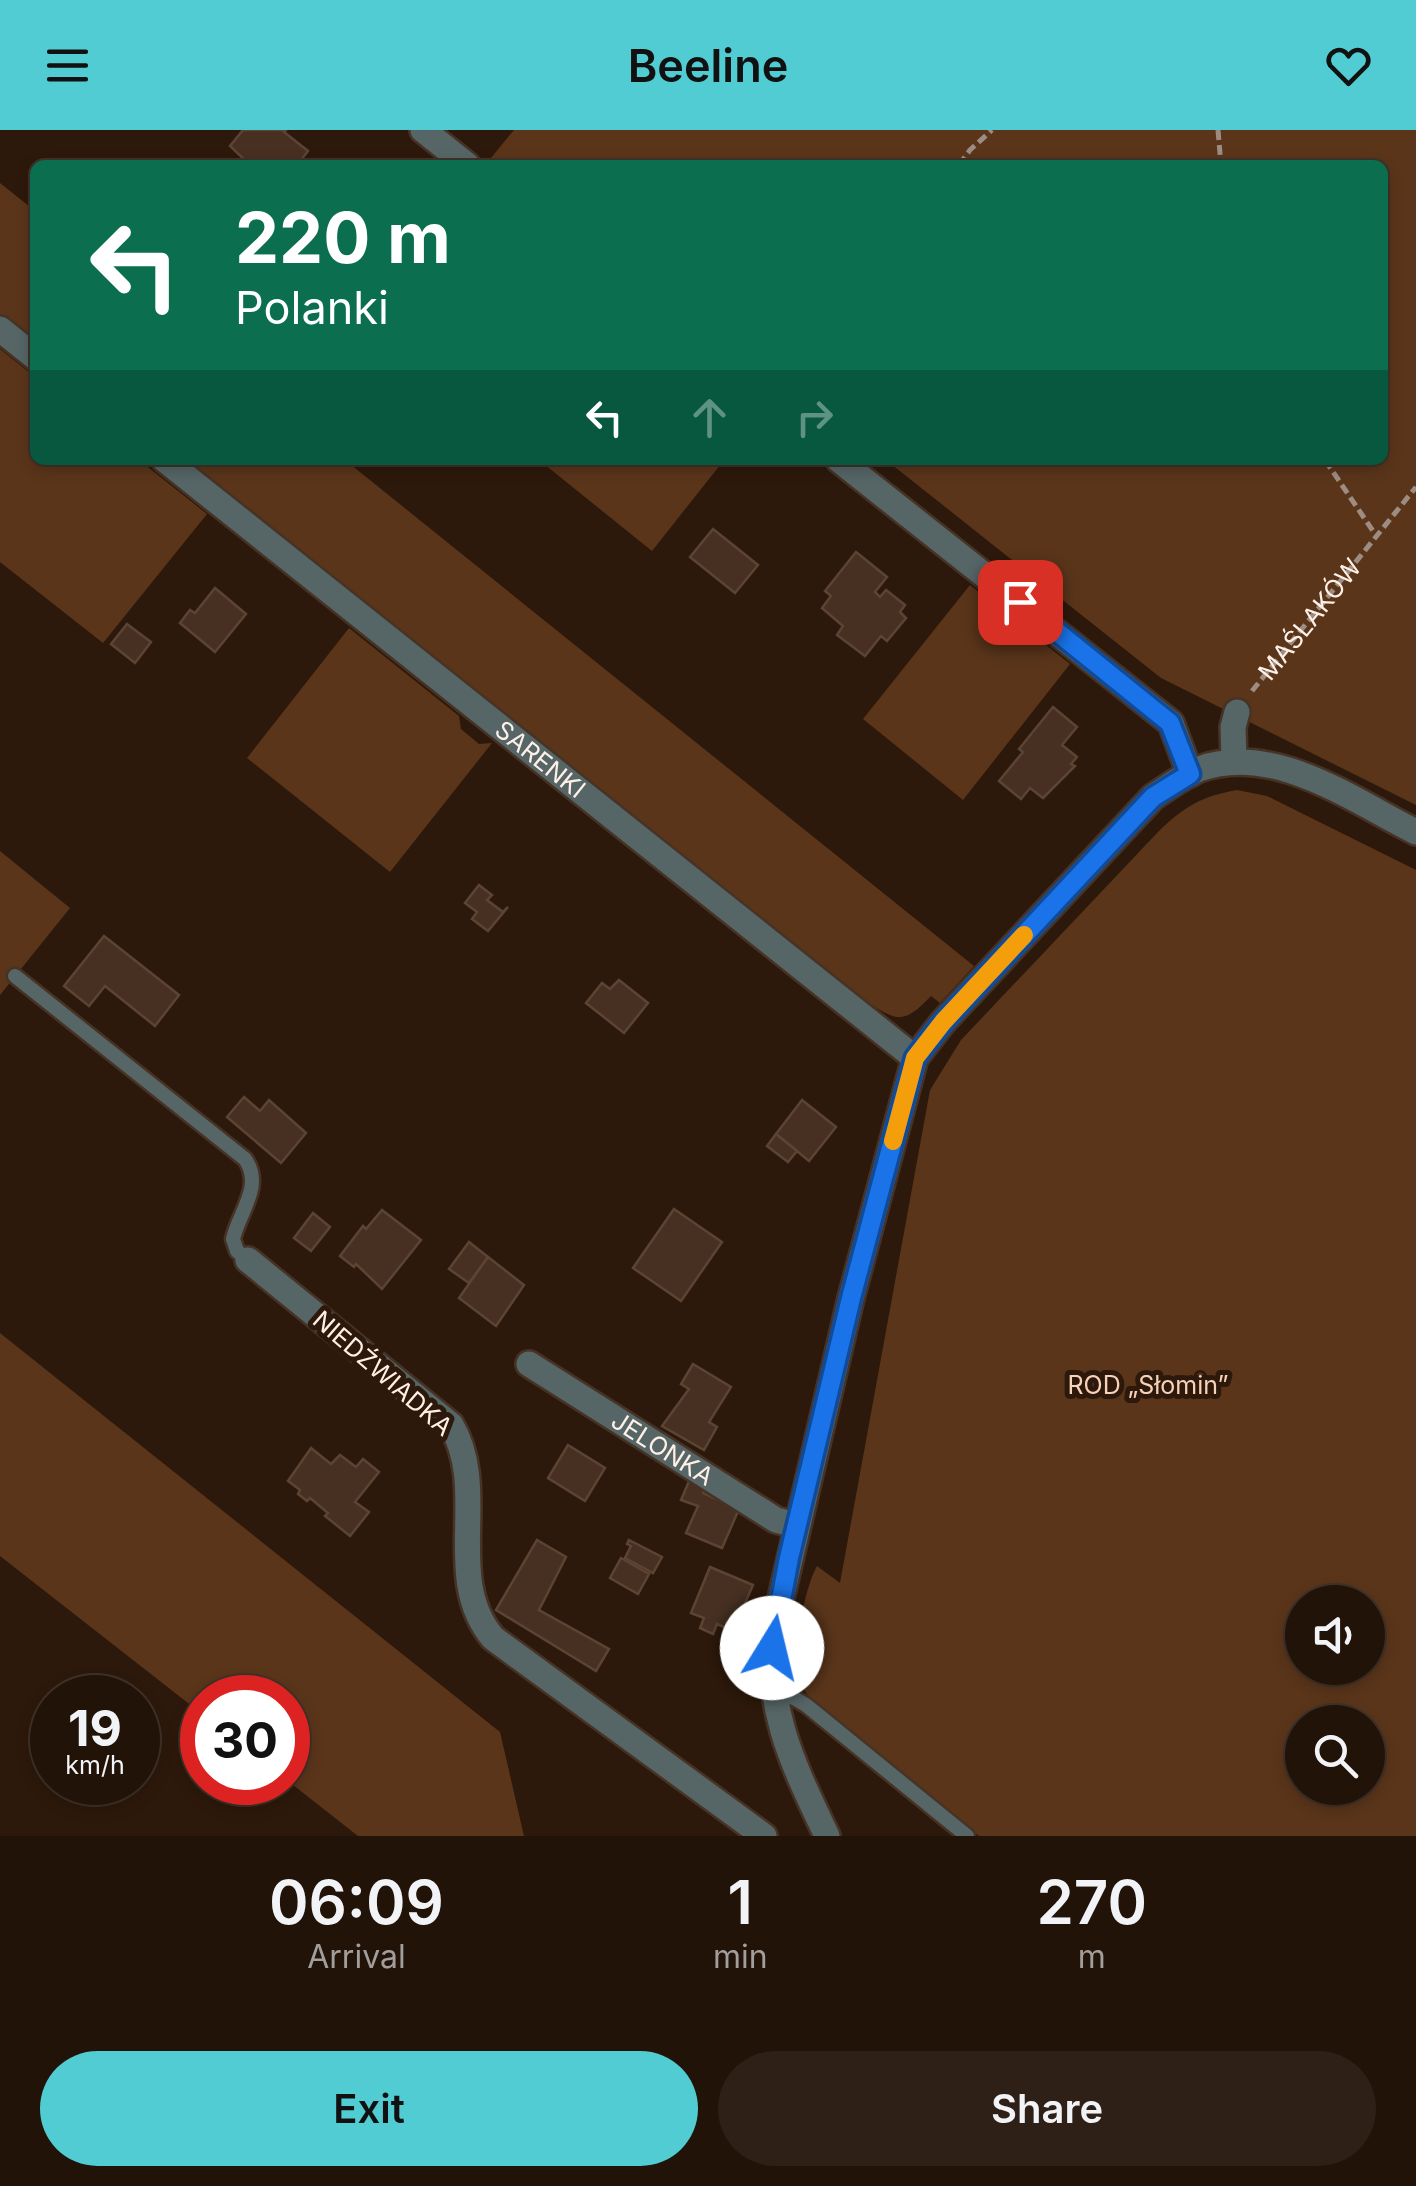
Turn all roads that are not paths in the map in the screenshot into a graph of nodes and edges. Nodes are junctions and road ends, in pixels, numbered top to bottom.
1 (423, 130) edge
2 (461, 160) edge
3 (0, 329) edge
4 (30, 353) edge
5 (170, 465) edge
6 (845, 465) edge
7 (1237, 712) road end
8 (1234, 762) junction
9 (1190, 774) junction
10 (1416, 832) edge
11 (16, 976) dead end
12 (915, 1058) junction
13 (248, 1260) joint
14 (529, 1364) dead end
15 (796, 1526) junction
16 (775, 1694) junction
17 (764, 1836) edge
18 (826, 1836) edge
19 (967, 1836) edge

1 - 2 street
3 - 4 street
5 - 12 street, SARENKI
6 - 9 street
7 - 8 street
8 - 9 street
8 - 10 street
9 - 12 street
11 - 13 lane, NIEDŹWIADKA
12 - 15 street
13 - 17 street, NIEDŹWIADKA
14 - 15 street, JELONKA
15 - 16 street
16 - 18 street
16 - 19 lane

